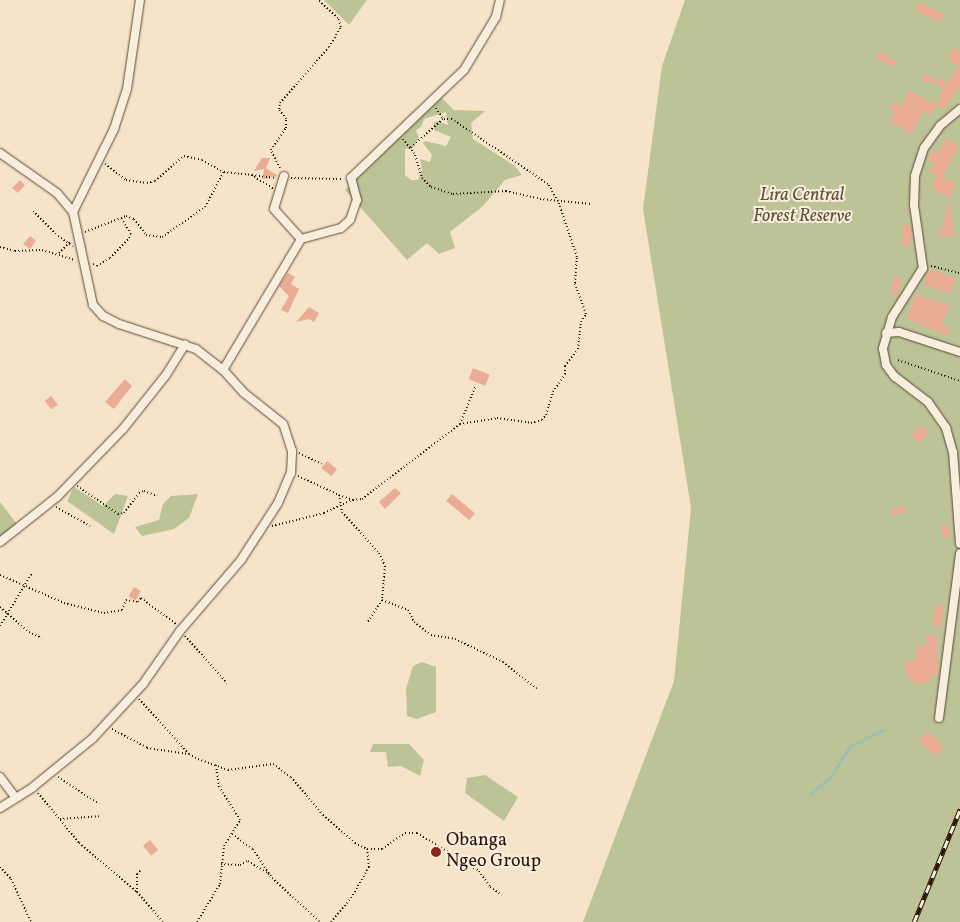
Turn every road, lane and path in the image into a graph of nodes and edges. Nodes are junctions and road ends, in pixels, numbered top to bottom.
1 (140, 0) edge
2 (318, 0) edge
3 (500, 0) edge
4 (431, 100) junction
5 (960, 109) edge
6 (443, 119) junction
7 (397, 133) junction
8 (410, 148) junction
9 (0, 154) edge
10 (99, 158) junction
11 (224, 172) junction
12 (251, 175) junction
13 (284, 176) junction
14 (350, 179) junction
15 (278, 191) junction
16 (558, 201) junction
17 (592, 204) dead end
18 (33, 210) dead end
19 (73, 212) junction
20 (121, 218) junction
21 (79, 234) junction
22 (301, 239) junction
23 (69, 244) junction
24 (0, 247) edge
25 (82, 250) junction
26 (59, 253) junction
27 (82, 260) junction
28 (924, 264) junction
29 (960, 273) edge
30 (892, 317) junction
31 (899, 332) junction
32 (886, 333) junction
33 (185, 344) junction
34 (960, 352) edge
35 (898, 360) dead end
36 (223, 370) junction
37 (960, 381) edge
38 (476, 385) dead end
39 (460, 424) junction
40 (292, 451) junction
41 (322, 464) dead end
42 (291, 473) junction
43 (71, 482) junction
44 (339, 495) junction
45 (157, 496) dead end
46 (353, 500) junction
47 (341, 503) junction
48 (44, 504) junction
49 (90, 526) dead end
50 (262, 528) junction
51 (0, 542) edge
52 (960, 544) edge
53 (960, 553) edge
54 (32, 573) dead end
55 (0, 575) edge
56 (22, 585) junction
57 (382, 600) junction
58 (0, 607) edge
59 (8, 612) junction
60 (366, 623) dead end
61 (0, 626) edge
62 (182, 630) junction
63 (42, 638) dead end
64 (227, 683) dead end
65 (537, 689) dead end
66 (134, 693) junction
67 (939, 718) dead end
68 (105, 725) junction
69 (189, 754) junction
70 (216, 765) junction
71 (53, 772) junction
72 (0, 777) edge
73 (33, 787) junction
74 (15, 797) junction
75 (99, 804) dead end
76 (0, 808) edge
77 (99, 816) dead end
78 (60, 819) junction
79 (232, 834) junction
80 (367, 849) junction
81 (221, 864) junction
82 (0, 867) edge
83 (141, 870) dead end
84 (269, 874) junction
85 (137, 892) junction
86 (502, 895) dead end
87 (31, 922) edge
88 (163, 922) edge
89 (196, 922) edge
90 (320, 922) edge
91 (332, 922) edge

1 - 10 street
2 - 13 path
3 - 4 street
4 - 6 path
4 - 7 street
5 - 28 street
6 - 8 path
6 - 16 path
7 - 8 path
7 - 14 street
8 - 16 path
9 - 19 street
10 - 11 path
10 - 19 street
11 - 12 path
11 - 20 path
12 - 13 path
12 - 15 path
13 - 14 path
13 - 15 street
14 - 22 street
15 - 22 street
16 - 17 path
16 - 39 path
18 - 23 path
19 - 21 street
20 - 21 path
20 - 27 path
21 - 23 path
21 - 25 street
22 - 36 street
23 - 25 path
23 - 26 path
24 - 26 path
25 - 27 street
26 - 27 path
27 - 33 street
28 - 29 path
28 - 30 street
30 - 31 street
30 - 32 street
31 - 32 street
31 - 34 street
32 - 52 street
33 - 36 street
33 - 43 street
35 - 37 path
36 - 40 street
38 - 39 path
39 - 46 path
40 - 41 path
40 - 42 street
42 - 44 path
42 - 50 street
43 - 45 path
43 - 48 street
44 - 46 path
44 - 47 path
46 - 47 path
47 - 50 path
47 - 57 path
48 - 49 path
48 - 51 street
50 - 62 street
53 - 67 street
54 - 56 path
55 - 56 path
56 - 59 path
56 - 62 path
57 - 60 path
57 - 65 path
58 - 59 path
59 - 61 path
59 - 63 path
62 - 64 path
62 - 66 street
66 - 68 street
66 - 69 path
68 - 69 path
68 - 71 street
69 - 70 path
70 - 79 path
70 - 80 path
71 - 73 street
71 - 75 path
72 - 74 street
73 - 74 street
73 - 78 path
74 - 76 street
77 - 78 path
78 - 85 path
79 - 81 path
79 - 84 path
80 - 86 path
80 - 91 path
81 - 84 path
81 - 89 path
82 - 87 path
83 - 85 path
84 - 90 path
85 - 88 path

